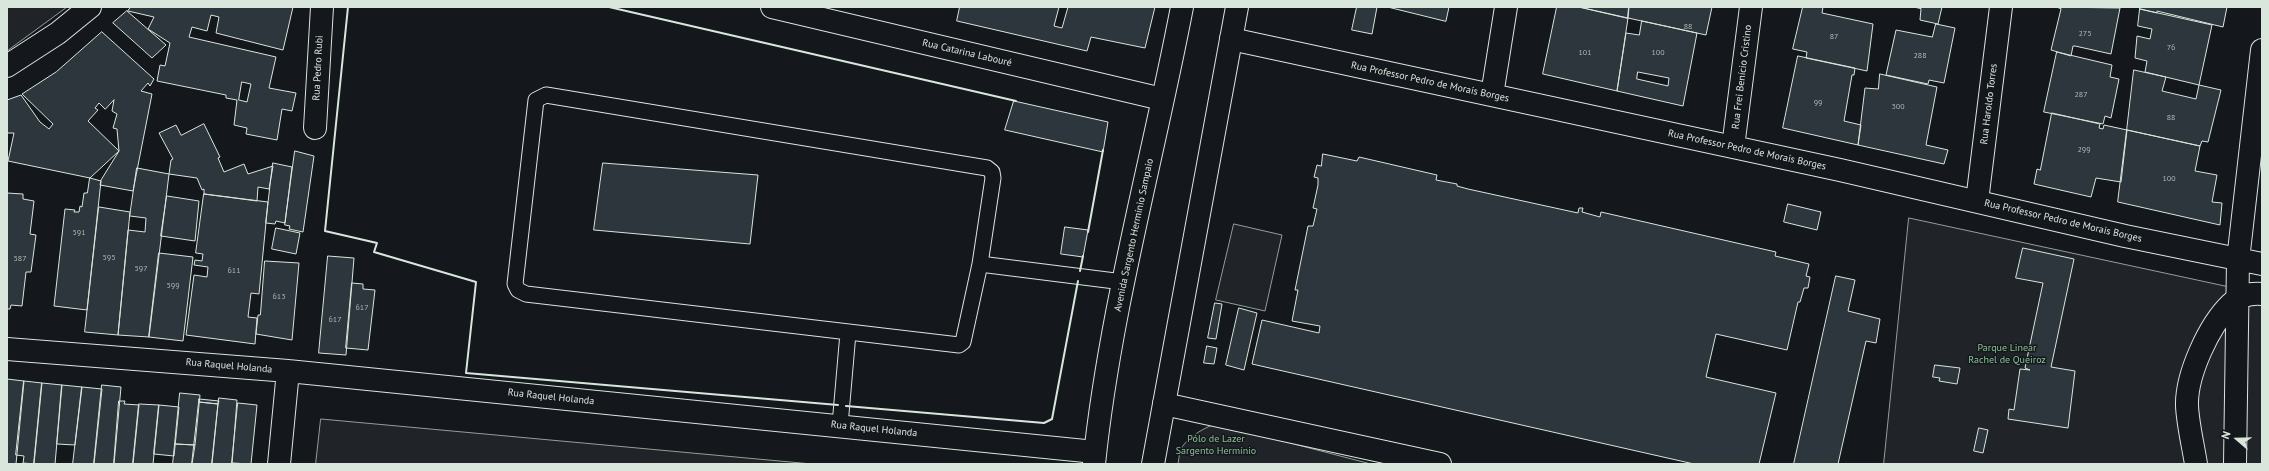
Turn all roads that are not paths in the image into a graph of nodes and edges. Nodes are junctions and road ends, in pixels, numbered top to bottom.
1 (90, 7) edge
2 (322, 7) edge
3 (772, 7) edge
4 (1182, 7) edge
5 (1237, 7) edge
6 (1506, 7) edge
7 (1751, 7) edge
8 (2001, 7) edge
9 (1231, 39) junction
10 (2262, 50) edge
11 (7, 66) edge
12 (1492, 96) junction
13 (1162, 99) junction
14 (315, 128) dead end
15 (1733, 147) junction
16 (1977, 201) junction
17 (2238, 260) junction
18 (980, 264) junction
19 (2262, 264) edge
20 (1123, 282) junction
21 (2262, 294) edge
22 (2236, 301) junction
23 (848, 333) junction
24 (7, 349) edge
25 (288, 371) junction
26 (1164, 404) junction
27 (840, 425) junction
28 (1095, 458) edge
29 (279, 464) edge
30 (1153, 464) edge
31 (1440, 464) edge
32 (2196, 464) edge
33 (2235, 464) edge

1 - 11 street
2 - 14 street, Rua Pedro Rubi
3 - 13 street, Rua Catarina Labouré
4 - 13 street, Avenida Sargento Hermínio Sampaio
5 - 9 street
6 - 12 street
7 - 15 street, Rua Frei Benício Cristino
8 - 16 street, Rua Haroldo Torres
9 - 12 street, Rua Professor Pedro de Morais Borges
9 - 26 street
10 - 17 street
12 - 15 street, Rua Professor Pedro de Morais Borges
13 - 20 street, Avenida Sargento Hermínio Sampaio
15 - 16 street, Rua Professor Pedro de Morais Borges
16 - 17 street, Rua Professor Pedro de Morais Borges
17 - 19 street, Rua Professor Pedro de Morais Borges
17 - 22 street
18 - 20 lane
18 - 23 lane
18 - 23 lane
20 - 28 street, Avenida Sargento Hermínio Sampaio
21 - 22 street
22 - 32 street
22 - 33 street
23 - 27 lane
24 - 25 street, Rua Raquel Holanda
25 - 27 street, Rua Raquel Holanda
25 - 29 street
26 - 30 street
26 - 31 street
27 - 28 street, Rua Raquel Holanda

